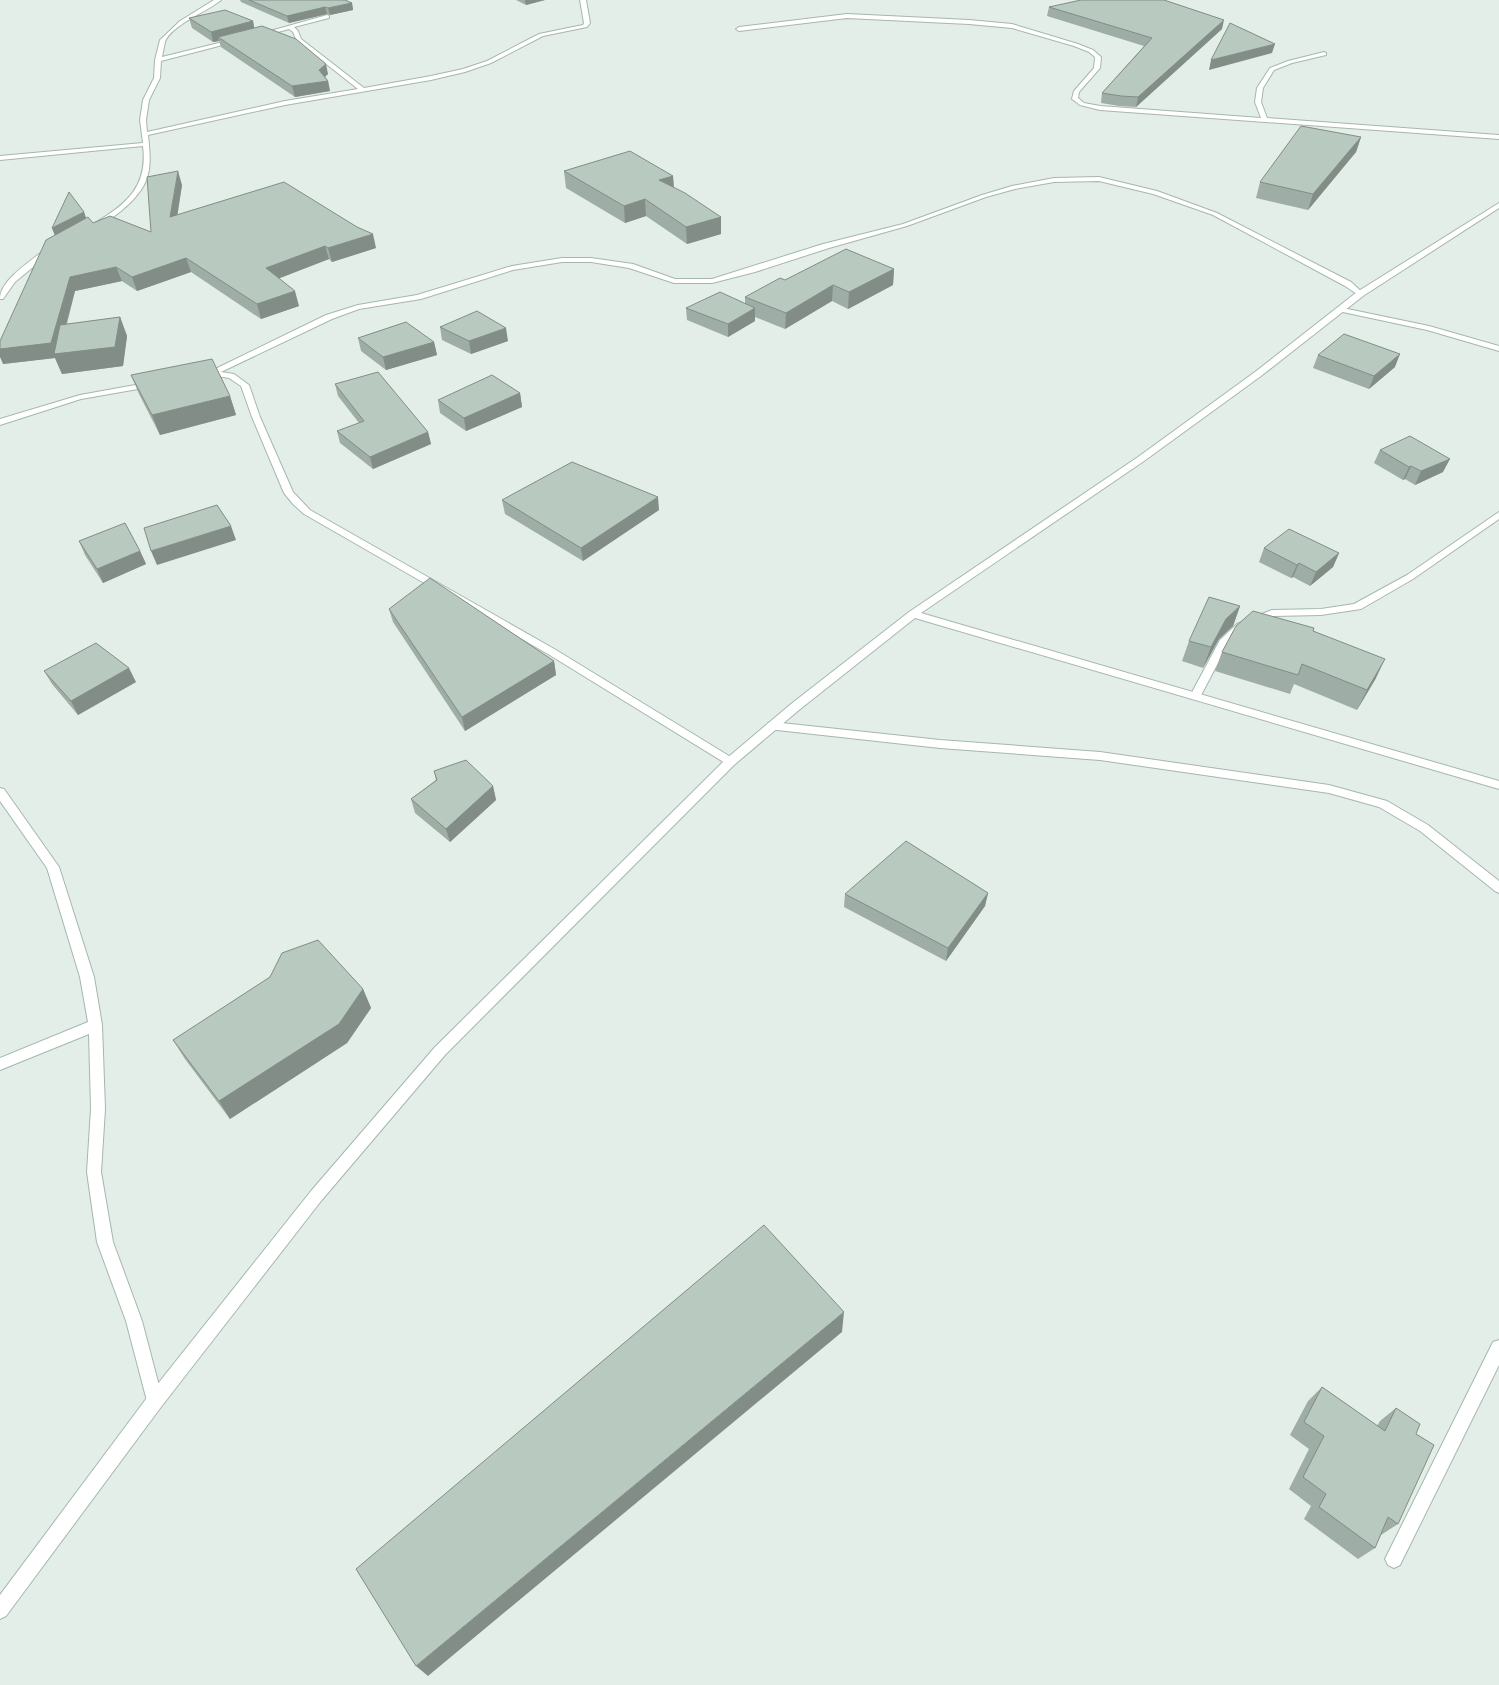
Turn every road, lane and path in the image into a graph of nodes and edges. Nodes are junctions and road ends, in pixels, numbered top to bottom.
1 (218, 0) edge
2 (583, 0) edge
3 (327, 18) edge
4 (290, 27) junction
5 (739, 29) dead end
6 (251, 37) edge
7 (243, 39) edge
8 (1324, 54) dead end
9 (158, 60) junction
10 (363, 90) junction
11 (1266, 120) junction
12 (145, 134) junction
13 (1499, 137) edge
14 (146, 144) junction
15 (0, 158) edge
16 (1499, 205) edge
17 (91, 227) edge
18 (60, 244) edge
19 (1360, 294) junction
20 (0, 297) edge
21 (1341, 309) junction
22 (1499, 349) edge
23 (213, 373) junction
24 (198, 375) edge
25 (163, 382) edge
26 (0, 422) edge
27 (1499, 515) edge
28 (913, 614) junction
29 (1195, 696) junction
30 (772, 726) junction
31 (730, 762) junction
32 (1499, 785) edge
33 (0, 792) edge
34 (1499, 888) edge
35 (95, 1025) junction
36 (0, 1064) edge
37 (1499, 1348) edge
38 (155, 1401) junction
39 (1394, 1559) dead end
40 (0, 1610) edge

1 - 9 street
2 - 10 street
3 - 4 street
4 - 6 street
4 - 10 street
5 - 11 street
7 - 9 street
8 - 11 street
9 - 12 street
10 - 12 street
11 - 13 street
12 - 14 street
14 - 15 street
14 - 17 street
16 - 19 street
18 - 20 street
19 - 21 street
19 - 23 street
21 - 22 street
21 - 28 street
23 - 24 street
23 - 31 street
25 - 26 street
27 - 29 street
28 - 29 street
28 - 30 street
29 - 32 street
30 - 31 street
30 - 34 street
31 - 38 street
33 - 35 street
35 - 36 street
35 - 38 street
37 - 39 street
38 - 40 street

